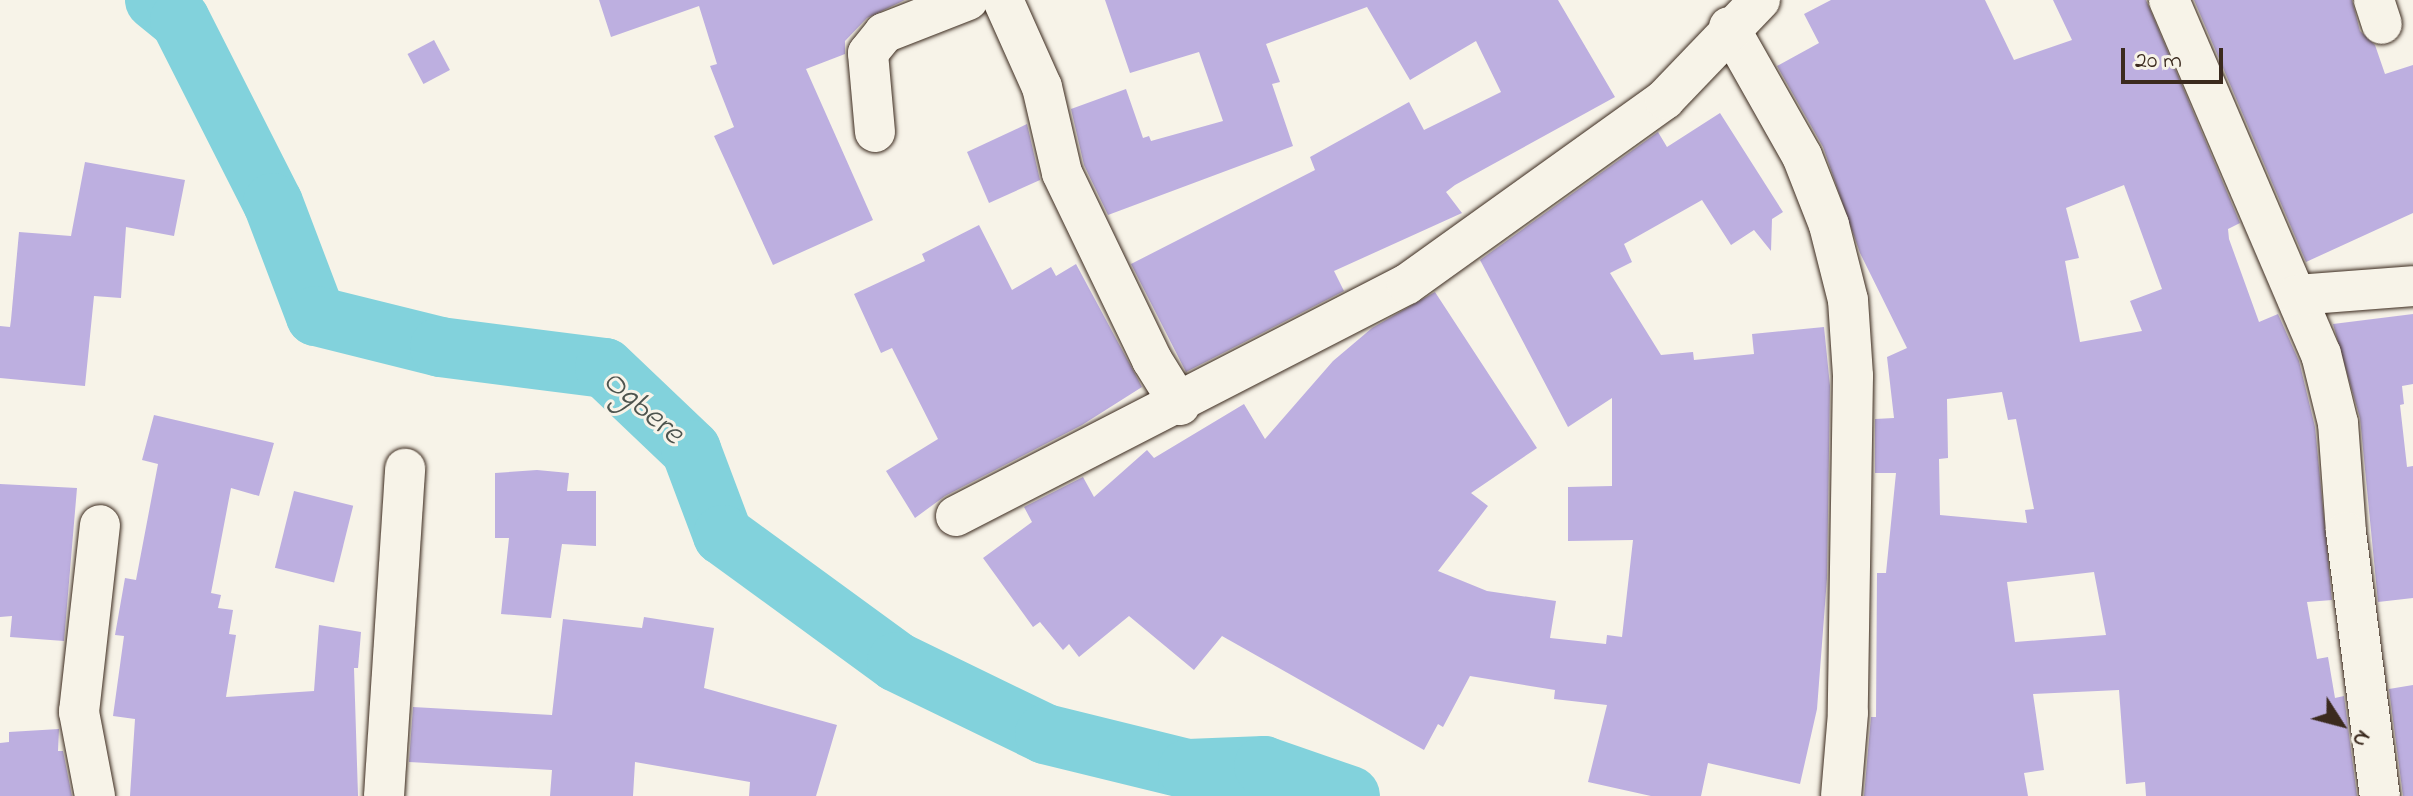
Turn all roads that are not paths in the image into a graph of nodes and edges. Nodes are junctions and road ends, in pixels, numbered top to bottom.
1 (968, 0) edge
2 (1003, 0) edge
3 (2169, 0) edge
4 (1746, 9) edge
5 (875, 132) dead end
6 (2413, 286) edge
7 (2297, 295) junction
8 (1180, 405) junction
9 (405, 469) dead end
10 (956, 516) dead end
11 (100, 525) dead end
12 (95, 796) edge
13 (384, 796) edge
14 (1841, 796) edge
15 (2380, 796) edge

1 - 5 street
2 - 8 street
3 - 7 street
4 - 8 street
4 - 14 street
6 - 7 street
7 - 15 street
8 - 10 street
9 - 13 street
11 - 12 street

